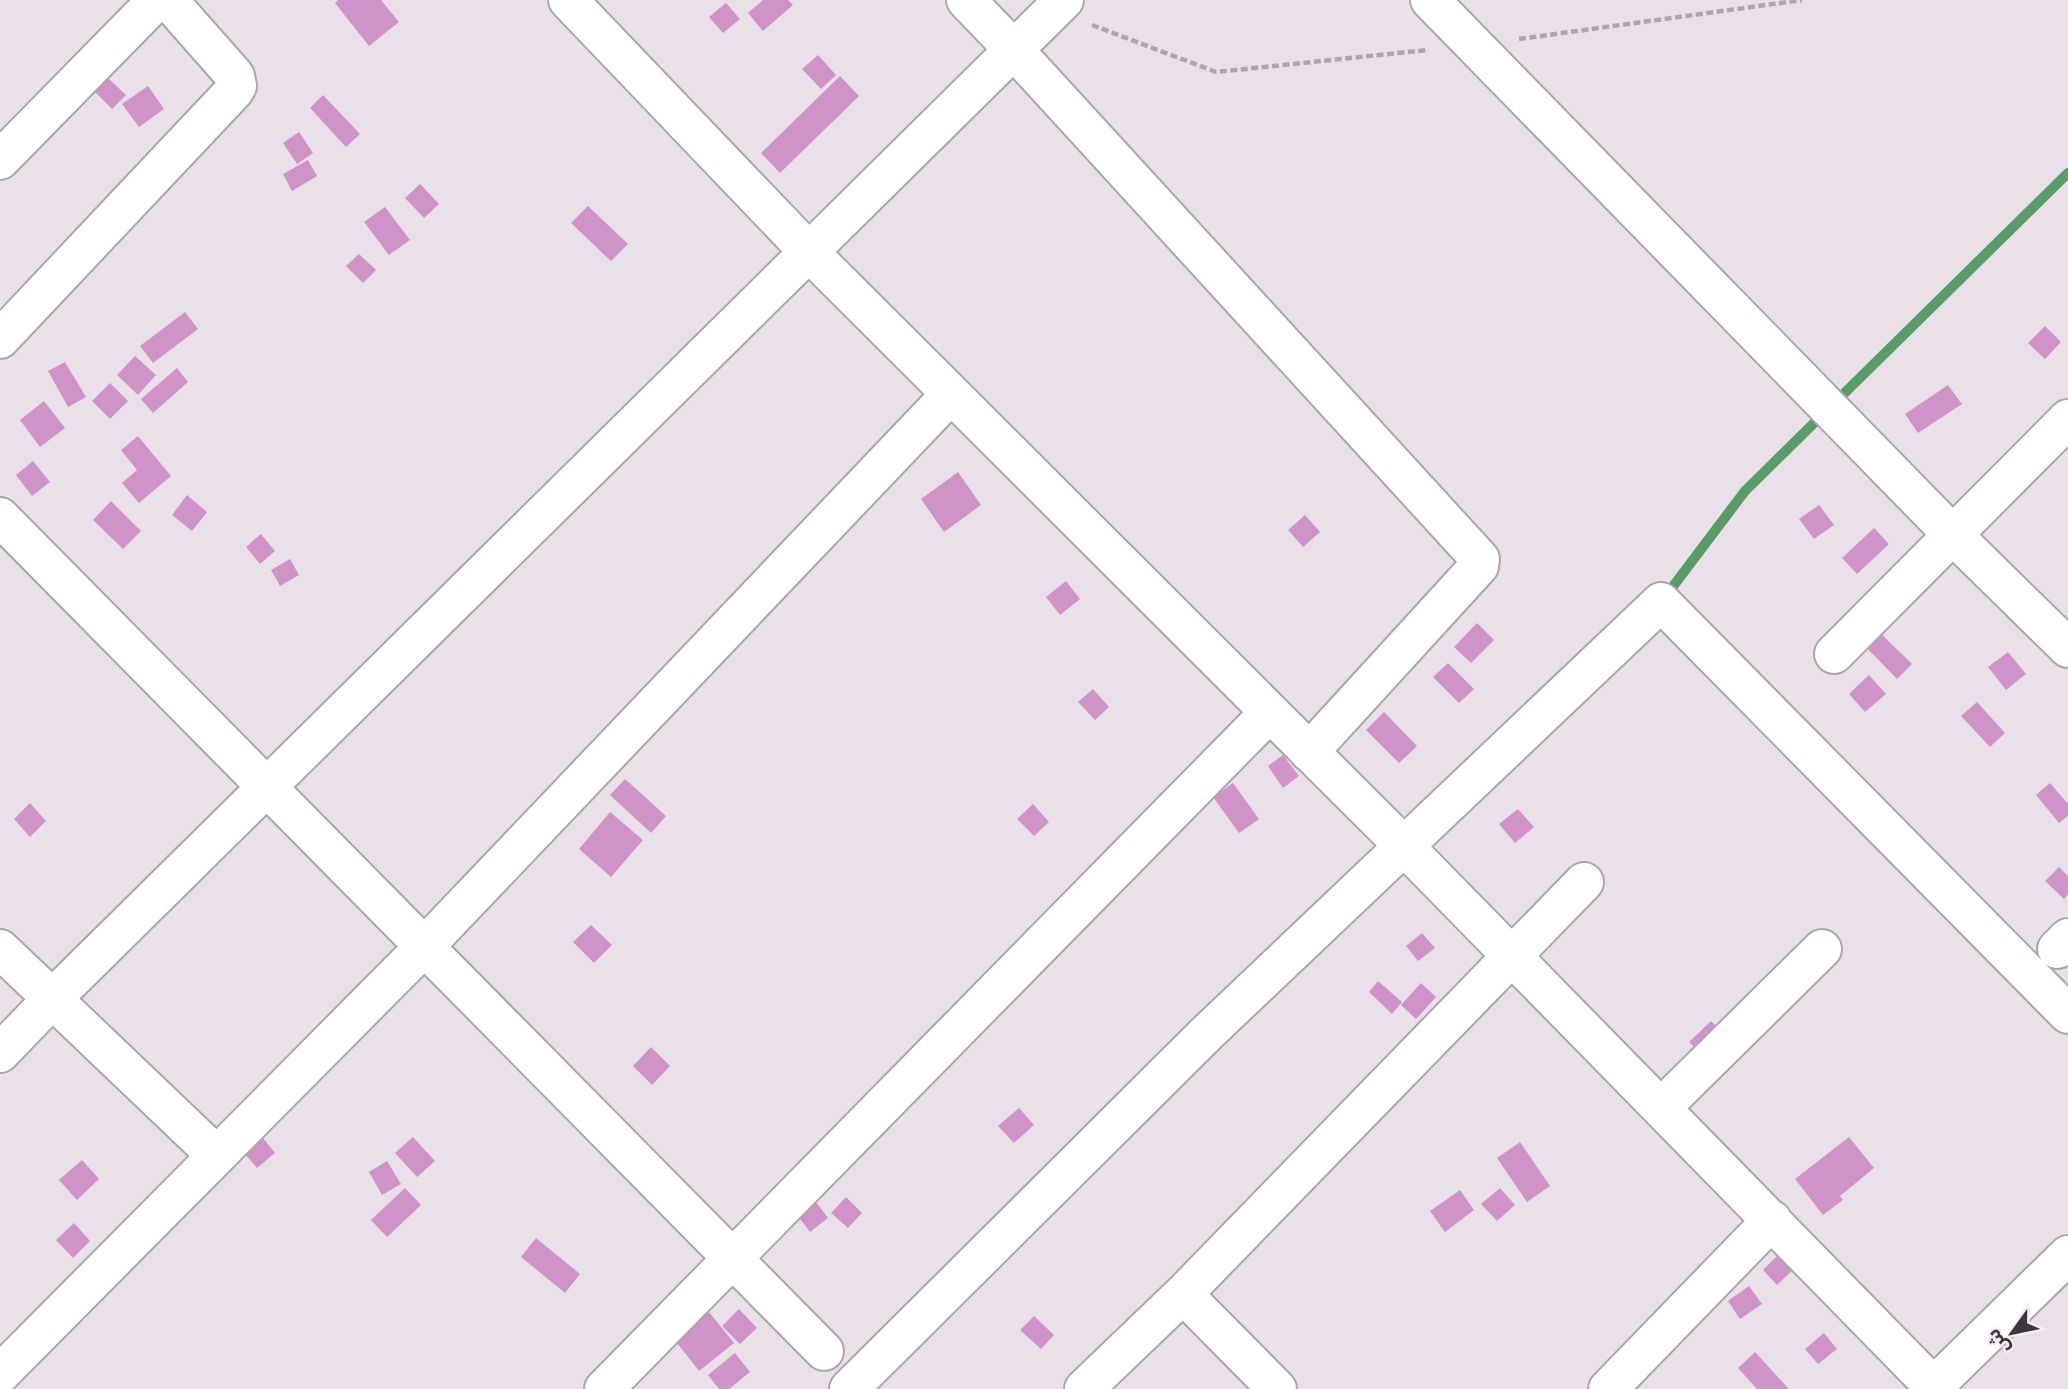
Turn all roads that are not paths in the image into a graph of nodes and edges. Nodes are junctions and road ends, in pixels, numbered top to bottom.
1 (157, 0) edge
2 (168, 0) edge
3 (568, 0) edge
4 (966, 0) edge
5 (1064, 0) edge
6 (1430, 0) edge
7 (1014, 50) junction
8 (0, 160) edge
9 (808, 252) junction
10 (0, 339) edge
11 (950, 395) junction
12 (2068, 419) edge
13 (0, 517) edge
14 (1953, 535) junction
15 (2068, 648) edge
16 (1834, 654) dead end
17 (1270, 712) junction
18 (1309, 752) junction
19 (265, 788) junction
20 (1404, 846) junction
21 (1584, 882) dead end
22 (424, 947) junction
23 (0, 948) edge
24 (1822, 949) dead end
25 (1511, 956) junction
26 (53, 998) junction
27 (2068, 1014) edge
28 (0, 1053) edge
29 (1661, 1108) junction
30 (216, 1155) junction
31 (1772, 1220) junction
32 (2068, 1255) edge
33 (732, 1259) junction
34 (1184, 1294) junction
35 (824, 1351) dead end
36 (0, 1374) edge
37 (1934, 1388) edge
38 (604, 1389) edge
39 (849, 1389) edge
40 (1084, 1389) edge
41 (1277, 1389) edge
42 (1608, 1389) edge

1 - 8 street
2 - 10 street
3 - 9 street
4 - 7 street
5 - 7 street
6 - 14 street
7 - 9 street
7 - 18 street
9 - 11 street
9 - 19 street
11 - 17 street
11 - 22 street
12 - 14 street
13 - 19 street
14 - 15 street
14 - 16 street
17 - 18 street
17 - 33 street
18 - 20 street
19 - 22 street
19 - 26 street
20 - 25 street
20 - 27 street
20 - 39 street
21 - 25 street
22 - 30 street
22 - 33 street
23 - 26 street
24 - 29 street
25 - 29 street
25 - 34 street
26 - 28 street
26 - 30 street
29 - 31 street
30 - 36 street
31 - 37 street
31 - 42 street
32 - 37 street
33 - 35 street
33 - 38 street
34 - 40 street
34 - 41 street

